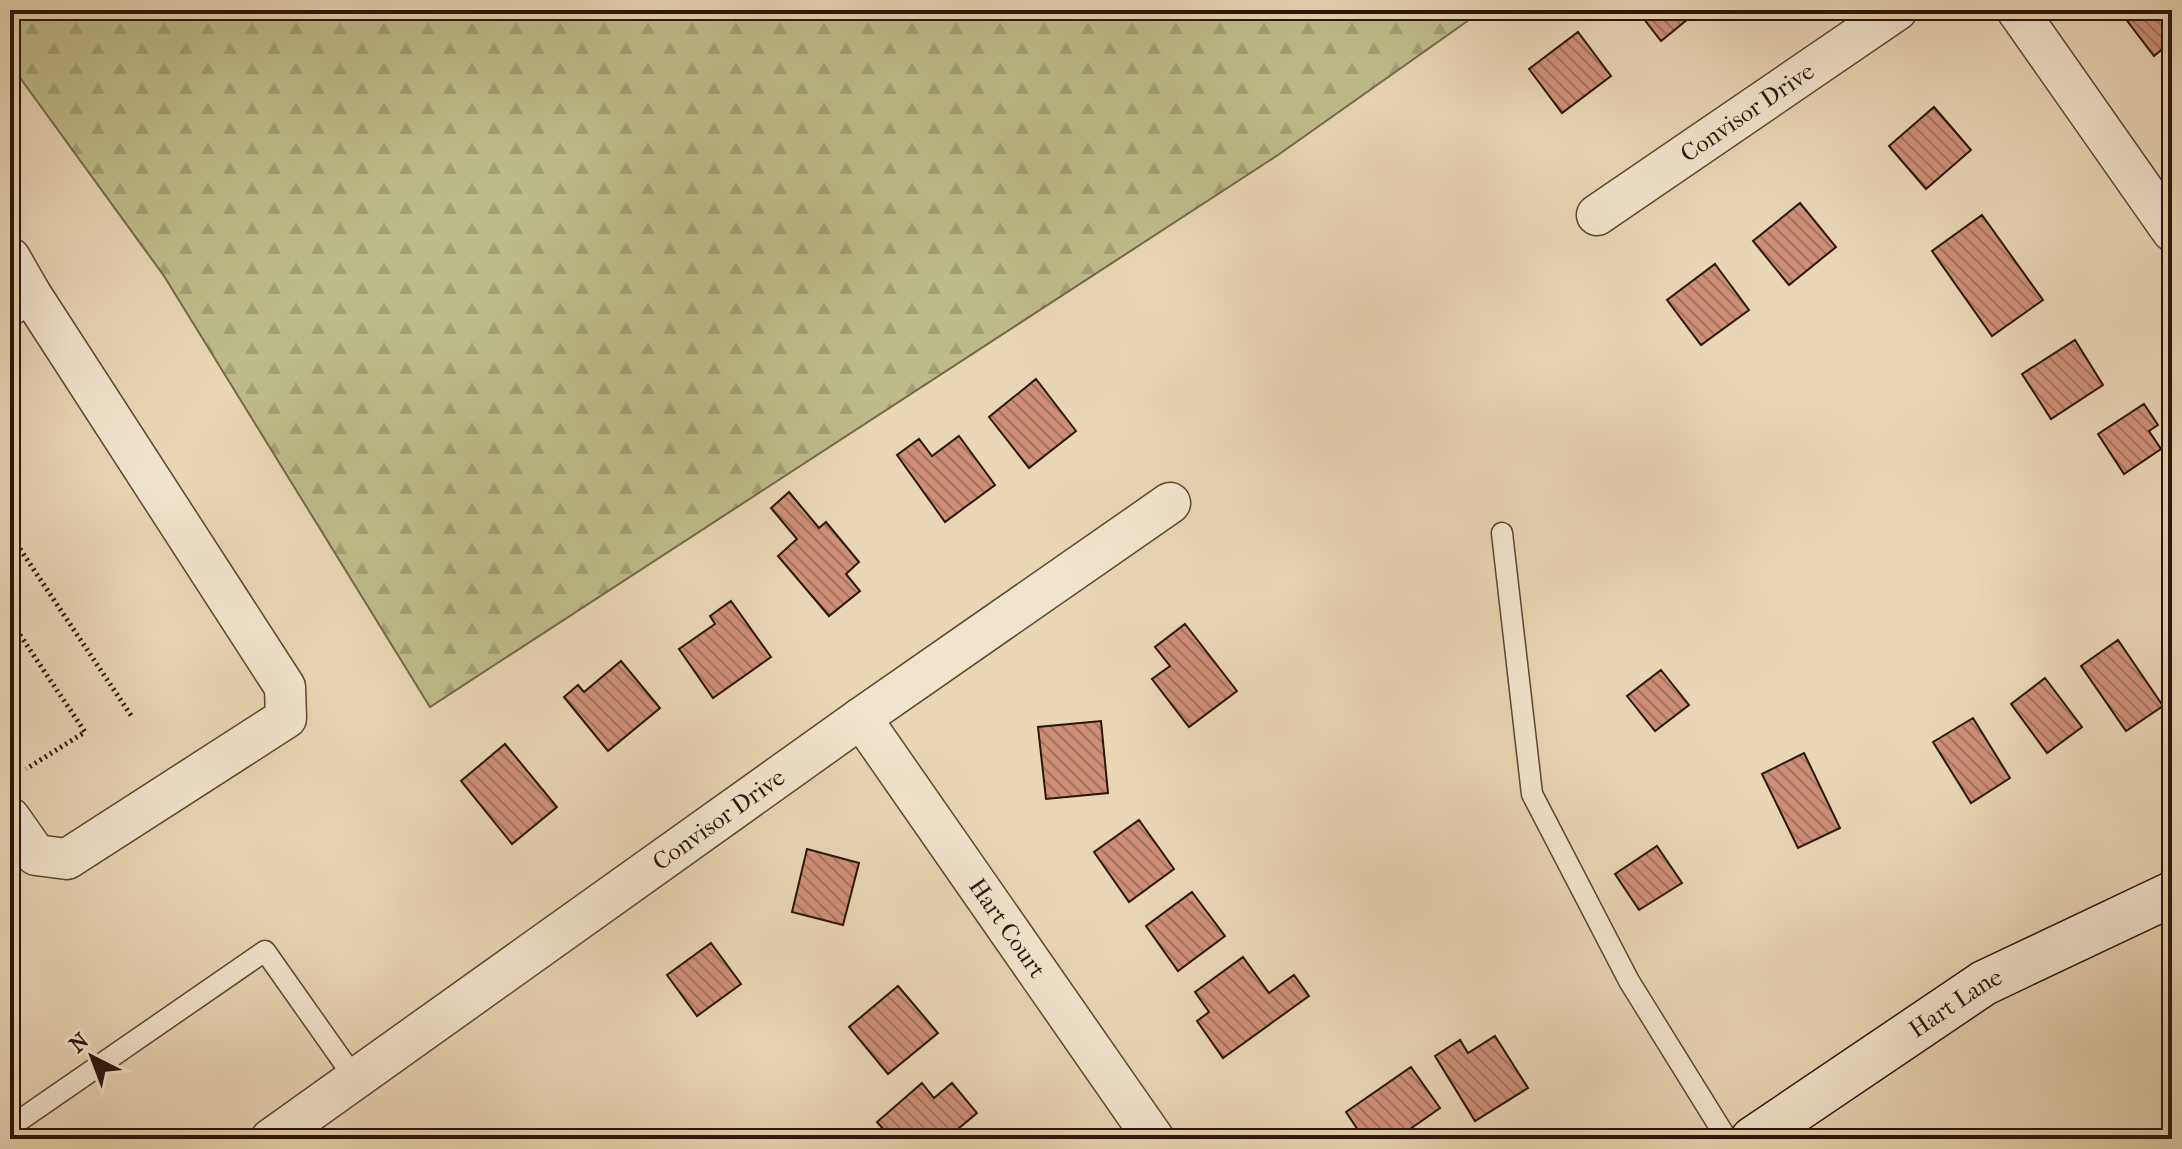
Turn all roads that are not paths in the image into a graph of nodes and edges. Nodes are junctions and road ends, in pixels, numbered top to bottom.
1 (1897, 10) edge
2 (2017, 10) edge
3 (1597, 215) dead end
4 (2172, 231) edge
5 (10, 258) edge
6 (20, 299) edge
7 (1170, 503) dead end
8 (1502, 533) dead end
9 (861, 718) junction
10 (10, 818) edge
11 (2172, 894) edge
12 (356, 1080) junction
13 (10, 1127) edge
14 (271, 1139) edge
15 (1154, 1139) edge
16 (1727, 1139) edge
17 (1753, 1139) edge

1 - 3 street, Convisor Drive
2 - 4 street
5 - 6 street
6 - 10 street
7 - 9 street, Convisor Drive
8 - 16 lane
9 - 12 street, Convisor Drive
9 - 15 street, Hart Court
11 - 17 main road, Hart Lane
12 - 13 lane
12 - 14 street, Convisor Drive

